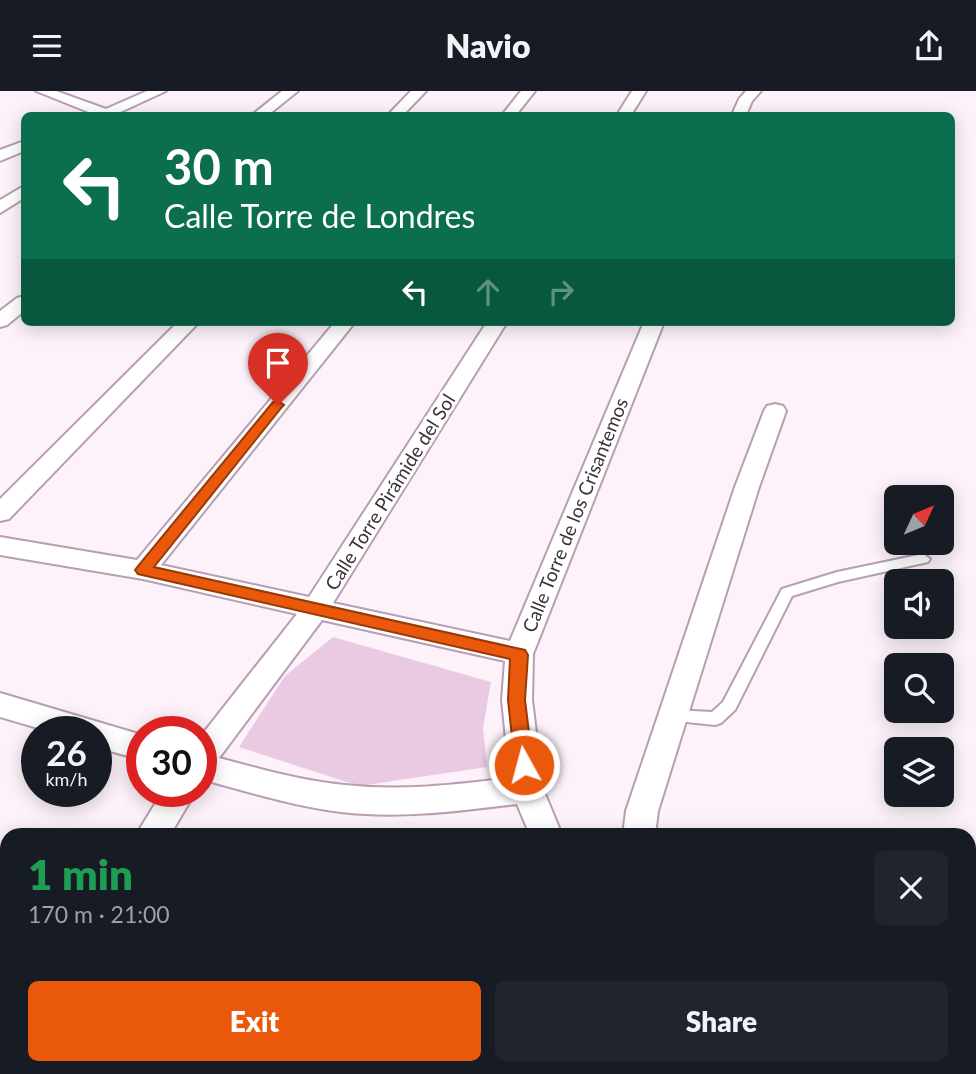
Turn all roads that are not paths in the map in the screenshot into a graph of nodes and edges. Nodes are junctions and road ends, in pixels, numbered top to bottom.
1 (43, 91) edge
2 (159, 91) edge
3 (291, 91) edge
4 (419, 91) edge
5 (528, 91) edge
6 (639, 91) edge
7 (754, 91) edge
8 (97, 112) edge
9 (112, 112) edge
10 (263, 112) edge
11 (397, 112) edge
12 (511, 112) edge
13 (626, 112) edge
14 (740, 112) edge
15 (0, 141) edge
16 (21, 147) edge
17 (21, 149) edge
18 (0, 156) edge
19 (21, 193) edge
20 (0, 208) edge
21 (21, 304) edge
22 (0, 321) edge
23 (185, 326) edge
24 (342, 326) edge
25 (494, 326) edge
26 (652, 326) edge
27 (775, 411) dead end
28 (0, 513) edge
29 (0, 546) edge
30 (923, 559) dead end
31 (143, 570) junction
32 (315, 610) junction
33 (519, 655) junction
34 (0, 705) edge
35 (36, 716) edge
36 (673, 716) junction
37 (217, 738) edge
38 (217, 770) edge
39 (527, 789) junction
40 (170, 807) edge
41 (156, 828) edge
42 (543, 828) edge
43 (640, 828) edge

1 - 8 street
2 - 9 street
3 - 10 street
4 - 11 street
5 - 12 street
6 - 13 street
7 - 14 street
15 - 16 street
17 - 18 street
19 - 20 street
21 - 22 street
23 - 28 street
24 - 31 street
25 - 32 street, Calle Torre Pirámide del Sol
26 - 33 street, Calle Torre de los Crisantemos
27 - 36 street
29 - 31 street
30 - 36 lane
31 - 32 street
32 - 33 street
32 - 37 street, Calle Torre Pirámide del Sol
33 - 39 street, Calle Torre de los Crisantemos
34 - 35 street
36 - 43 street
38 - 39 street
39 - 42 street, Calle Torre de los Crisantemos
40 - 41 street

